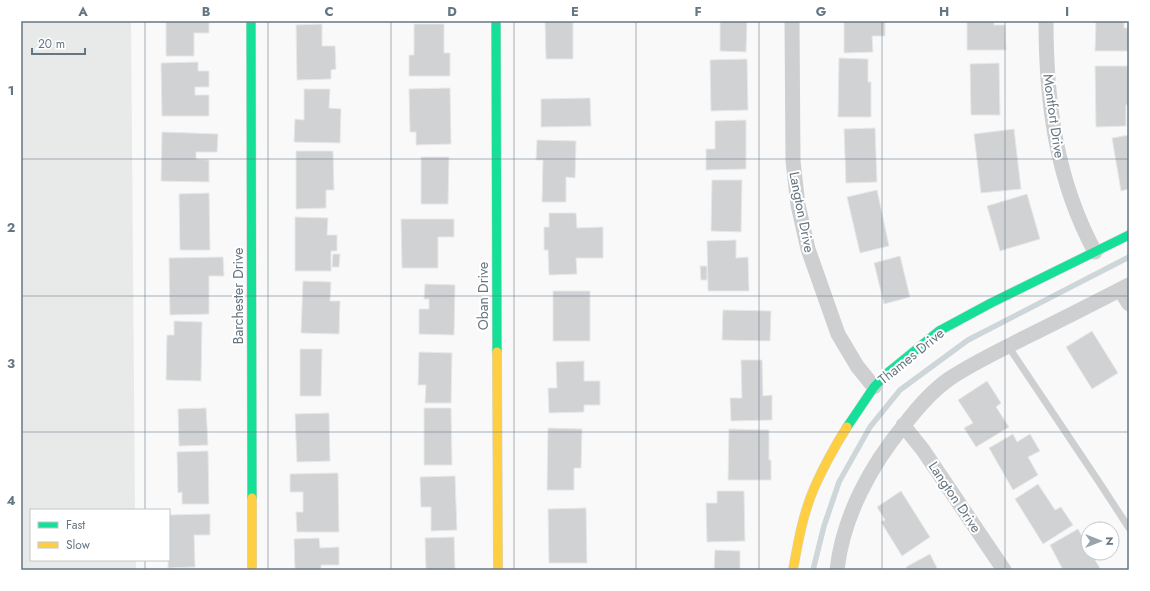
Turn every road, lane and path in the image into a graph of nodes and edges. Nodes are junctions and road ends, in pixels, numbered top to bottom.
1 (251, 21) edge
2 (496, 21) edge
3 (792, 21) edge
4 (1046, 21) edge
5 (1129, 235) edge
6 (1095, 252) junction
7 (1124, 287) edge
8 (1129, 304) edge
9 (1008, 346) junction
10 (874, 387) junction
11 (904, 425) junction
12 (1129, 528) edge
13 (252, 570) edge
14 (498, 570) edge
15 (793, 570) edge
16 (837, 570) edge
17 (1004, 570) edge

1 - 13 street, Barchester Drive
2 - 14 street, Oban Drive
3 - 10 street, Langton Drive
4 - 6 street, Montfort Drive
5 - 6 street, Thames Drive
6 - 10 street, Thames Drive
7 - 8 street
7 - 9 street
9 - 11 street
9 - 12 lane
10 - 15 street, Thames Drive
11 - 16 street
11 - 17 street, Langton Drive

